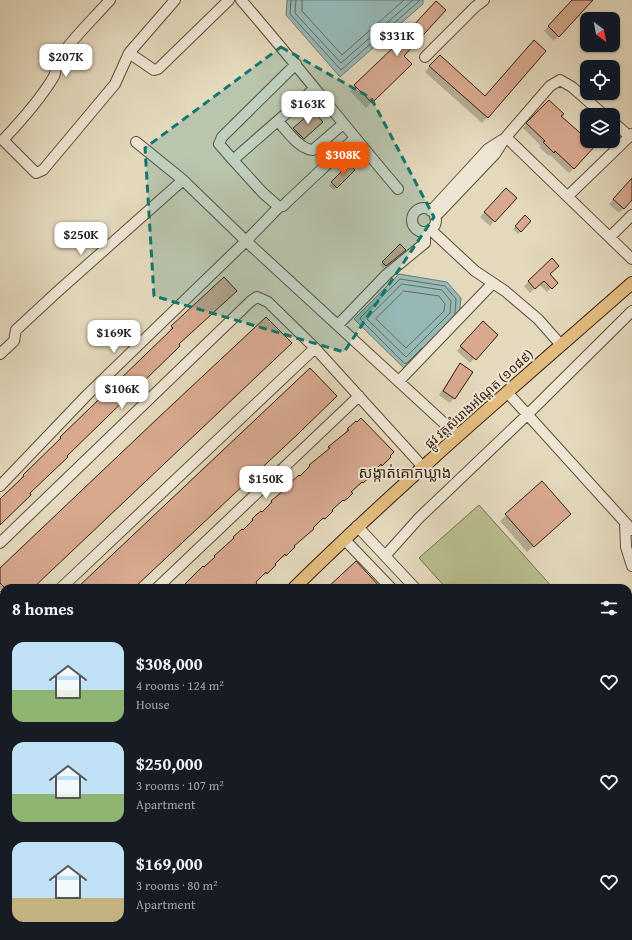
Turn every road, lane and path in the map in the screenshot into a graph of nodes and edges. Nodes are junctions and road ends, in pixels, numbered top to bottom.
1 (110, 0) edge
2 (175, 0) edge
3 (229, 0) edge
4 (241, 0) edge
5 (484, 0) edge
6 (129, 53) junction
7 (425, 57) dead end
8 (296, 64) junction
9 (314, 88) junction
10 (596, 108) edge
11 (278, 121) junction
12 (343, 124) junction
13 (620, 127) edge
14 (630, 135) edge
15 (355, 138) junction
16 (506, 138) junction
17 (136, 142) dead end
18 (233, 160) junction
19 (183, 180) junction
20 (398, 189) dead end
21 (568, 196) junction
22 (278, 207) junction
23 (433, 214) junction
24 (632, 215) edge
25 (428, 231) junction
26 (610, 237) junction
27 (246, 241) junction
28 (632, 258) edge
29 (493, 283) junction
30 (632, 283) edge
31 (630, 318) edge
32 (338, 325) junction
33 (561, 345) junction
34 (315, 348) junction
35 (0, 354) edge
36 (399, 381) junction
37 (507, 392) junction
38 (359, 396) junction
39 (527, 415) junction
40 (458, 436) junction
41 (423, 468) junction
42 (0, 486) edge
43 (357, 526) junction
44 (629, 527) edge
45 (344, 539) junction
46 (0, 543) edge
47 (385, 556) junction
48 (632, 566) edge
49 (64, 584) edge
50 (161, 584) edge
51 (298, 584) edge
52 (387, 584) edge
53 (411, 584) edge

1 - 6 street
2 - 6 street
3 - 6 street
4 - 8 street
5 - 7 street
8 - 9 street
8 - 18 street
9 - 11 street
9 - 12 street
10 - 16 street
11 - 12 street
11 - 18 street
12 - 15 street
13 - 14 street
14 - 21 street
15 - 20 street
15 - 22 street
16 - 21 street
16 - 23 street
17 - 19 street
18 - 22 street
19 - 27 street
19 - 35 street
21 - 26 street
22 - 27 street
23 - 25 street
23 - 25 street
24 - 26 street
25 - 29 street
25 - 32 street
26 - 28 street
27 - 32 street
27 - 42 street
29 - 33 street
29 - 36 street
30 - 33 main road, ផ្លូវ វត្តសំរោងអណ្ដែត (១០៨៩)
31 - 39 street
32 - 36 street
33 - 37 main road, ផ្លូវ វត្តសំរោងអណ្ដែត (១០៨៩)
34 - 38 street
34 - 46 street
34 - 49 street
36 - 40 street
37 - 39 street
37 - 40 main road, ផ្លូវ វត្តសំរោងអណ្ដែត (១០៨៩)
38 - 41 street
38 - 50 street
39 - 44 street
39 - 47 street
40 - 41 main road, ផ្លូវ វត្តសំរោងអណ្ដែត (១០៨៩)
41 - 43 main road, ផ្លូវ វត្តសំរោងអណ្ដែត (១០៨៩)
43 - 45 main road, ផ្លូវ វត្តសំរោងអណ្ដែត (១០៨៩)
43 - 47 street
44 - 48 street
45 - 51 main road, ផ្លូវ វត្តសំរោងអណ្ដែត (១០៨៩)
45 - 52 street
47 - 53 street

